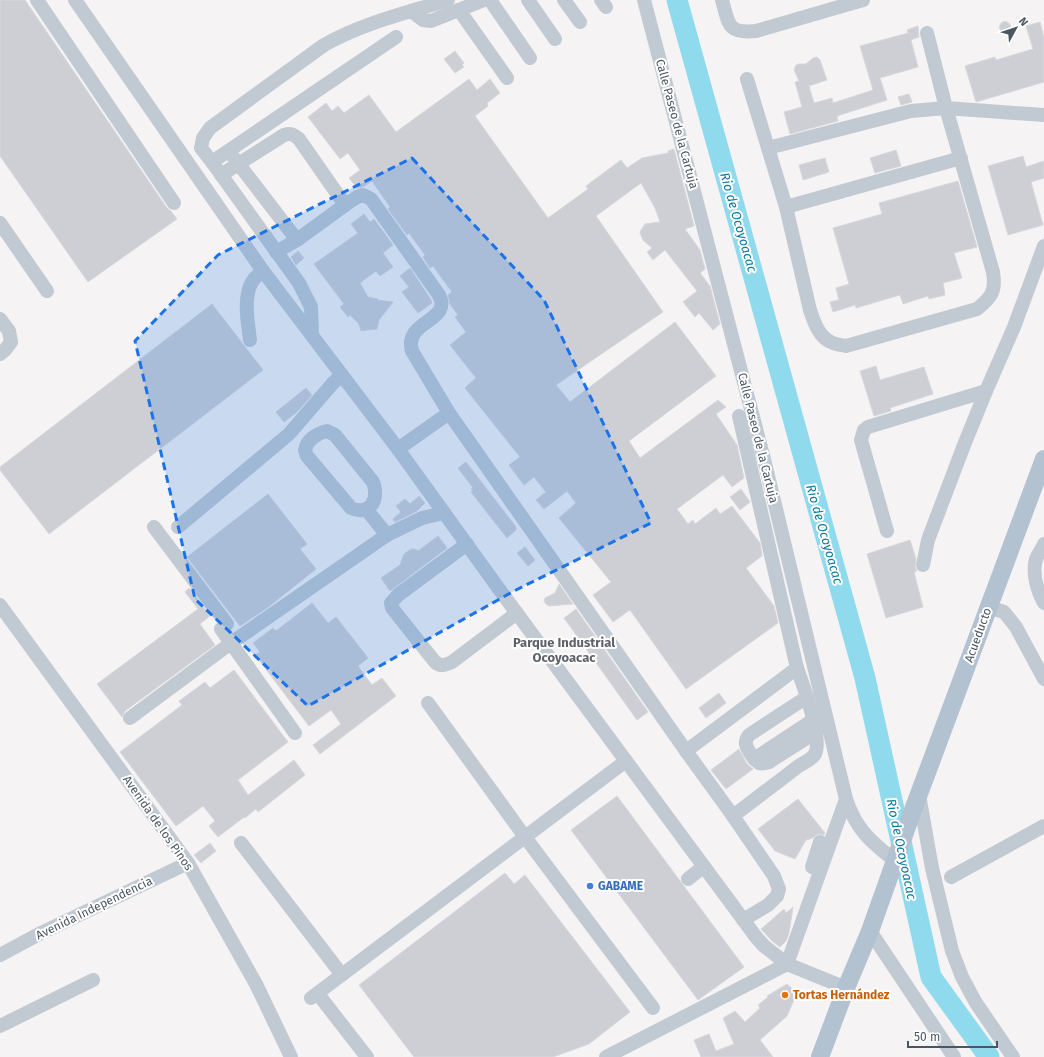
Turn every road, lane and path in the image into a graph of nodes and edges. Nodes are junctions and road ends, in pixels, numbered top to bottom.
1 (37, 0) edge
2 (75, 0) edge
3 (448, 0) edge
4 (484, 0) edge
5 (490, 0) edge
6 (528, 0) edge
7 (564, 0) edge
8 (644, 0) edge
9 (722, 0) edge
10 (863, 0) edge
11 (459, 10) junction
12 (411, 11) junction
13 (580, 22) dead end
14 (927, 33) dead end
15 (396, 37) dead end
16 (555, 39) dead end
17 (530, 58) dead end
18 (507, 78) dead end
19 (746, 79) dead end
20 (946, 108) junction
21 (1044, 115) edge
22 (768, 148) junction
23 (229, 151) junction
24 (961, 158) junction
25 (212, 162) junction
26 (239, 165) junction
27 (221, 175) junction
28 (174, 203) dead end
29 (345, 205) junction
30 (786, 207) junction
31 (0, 223) edge
32 (297, 240) junction
33 (1044, 246) edge
34 (276, 252) junction
35 (263, 270) junction
36 (47, 291) dead end
37 (0, 319) edge
38 (312, 335) junction
39 (250, 340) dead end
40 (0, 354) edge
41 (342, 375) junction
42 (986, 391) junction
43 (449, 413) junction
44 (739, 416) dead end
45 (398, 450) junction
46 (1044, 459) edge
47 (366, 509) junction
48 (444, 513) junction
49 (154, 527) dead end
50 (178, 527) dead end
51 (887, 531) dead end
52 (387, 535) junction
53 (467, 544) junction
54 (1044, 544) edge
55 (923, 565) dead end
56 (1044, 603) edge
57 (0, 605) edge
58 (988, 607) junction
59 (517, 613) junction
60 (231, 643) junction
61 (797, 668) junction
62 (1044, 679) edge
63 (807, 697) junction
64 (428, 703) dead end
65 (130, 718) dead end
66 (814, 726) junction
67 (295, 733) dead end
68 (686, 751) junction
69 (626, 761) junction
70 (846, 799) junction
71 (916, 803) junction
72 (733, 816) junction
73 (1044, 826) edge
74 (526, 838) junction
75 (820, 842) dead end
76 (241, 843) dead end
77 (896, 855) junction
78 (188, 863) junction
79 (703, 867) junction
80 (951, 877) dead end
81 (688, 878) dead end
82 (743, 920) junction
83 (870, 931) junction
84 (0, 955) edge
85 (783, 961) junction
86 (342, 976) junction
87 (92, 980) dead end
88 (846, 988) junction
89 (653, 1008) dead end
90 (0, 1026) edge
91 (291, 1057) edge
92 (367, 1057) edge
93 (606, 1057) edge
94 (820, 1057) edge
95 (954, 1057) edge
96 (1013, 1057) edge

1 - 28 street
2 - 35 street
3 - 12 street
4 - 11 street
5 - 17 street
6 - 16 street
7 - 13 street
8 - 70 street, Calle Paseo de la Cartuja
9 - 10 street
11 - 12 street
11 - 18 street
12 - 25 street
14 - 20 street
15 - 23 street
19 - 22 street
20 - 21 street
20 - 22 street
20 - 24 street
22 - 30 street
23 - 25 street
23 - 26 street
24 - 30 street
24 - 30 street
25 - 27 street
26 - 27 street
26 - 29 street
26 - 32 street
27 - 34 street
29 - 32 street
29 - 43 street
31 - 36 street
32 - 34 street
33 - 42 street
34 - 38 street
35 - 38 street
35 - 39 street
37 - 40 street
38 - 41 street
41 - 45 street
41 - 50 street
42 - 51 street
42 - 55 street
43 - 45 street
43 - 68 street
44 - 61 street
45 - 48 street
46 - 58 main road, Acueducto
47 - 47 street
47 - 52 street
48 - 52 street
48 - 53 street
49 - 60 street
52 - 60 street
53 - 59 street
53 - 59 street
54 - 56 street
57 - 78 street, Avenida de los Pinos
58 - 62 street
58 - 71 main road, Acueducto
59 - 69 street
60 - 65 street
60 - 67 street
61 - 63 street
61 - 68 street
63 - 66 street
63 - 66 street
64 - 74 street
66 - 72 street
68 - 72 street
69 - 74 street
69 - 79 street
70 - 77 street, Calle Paseo de la Cartuja
70 - 85 street
71 - 77 main road, Acueducto
71 - 96 street
72 - 82 street
73 - 80 street
74 - 86 street
74 - 89 street
75 - 85 street
76 - 86 street
77 - 83 main road, Acueducto
78 - 84 street, Avenida Independencia
78 - 91 street, Avenida de los Pinos
79 - 81 street
79 - 82 street
82 - 85 street
83 - 88 main road, Acueducto
83 - 95 street
85 - 88 street
85 - 93 street
86 - 92 street
87 - 90 street
88 - 94 main road, Acueducto

